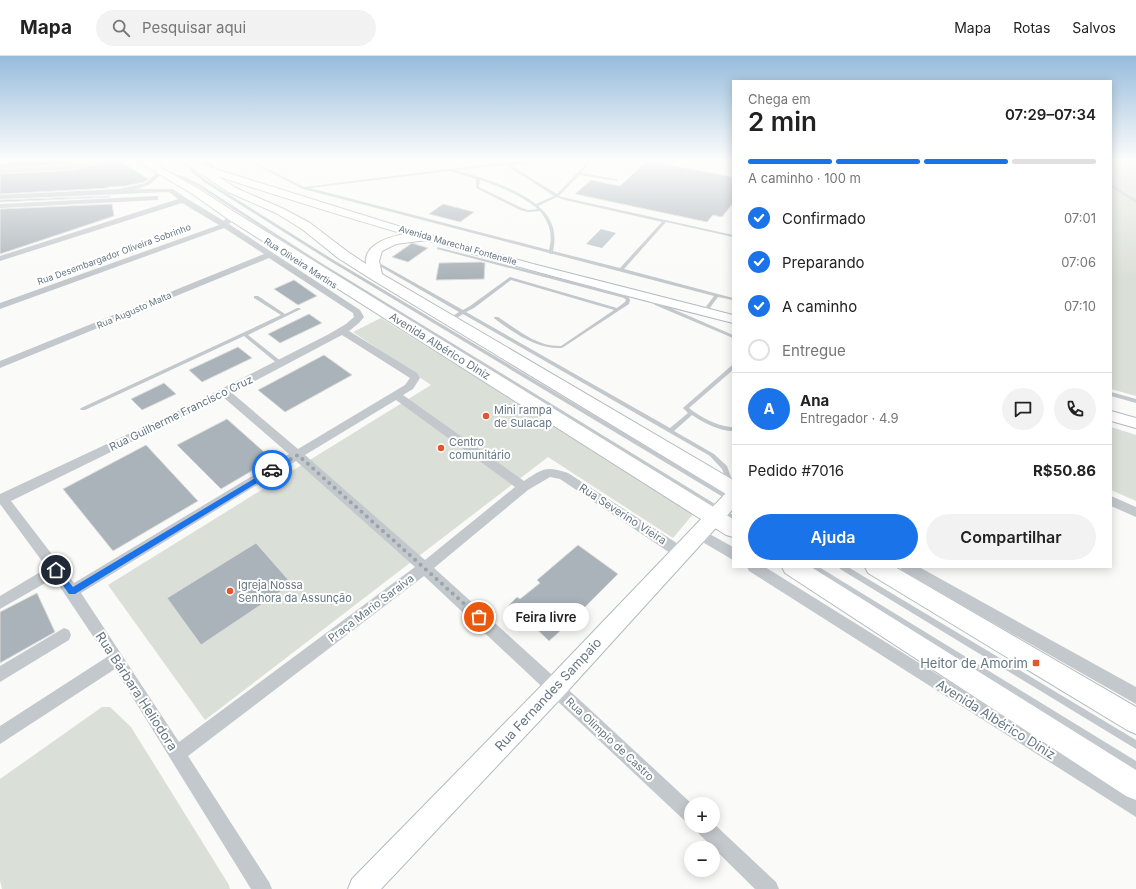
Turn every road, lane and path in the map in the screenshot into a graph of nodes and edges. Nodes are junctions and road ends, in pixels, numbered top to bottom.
1 (112, 200) edge
2 (146, 200) edge
3 (171, 200) edge
4 (211, 200) edge
5 (221, 200) edge
6 (224, 200) edge
7 (254, 200) edge
8 (255, 200) edge
9 (349, 200) edge
10 (503, 200) edge
11 (528, 200) edge
12 (548, 200) edge
13 (574, 200) edge
14 (537, 205) junction
15 (0, 206) edge
16 (541, 210) junction
17 (146, 212) junction
18 (228, 220) junction
19 (665, 221) junction
20 (394, 234) junction
21 (732, 236) edge
22 (423, 237) joint
23 (438, 248) dead end
24 (551, 253) junction
25 (269, 255) junction
26 (0, 259) edge
27 (372, 260) junction
28 (508, 265) junction
29 (621, 270) junction
30 (376, 276) junction
31 (510, 278) junction
32 (717, 295) junction
33 (256, 297) dead end
34 (650, 297) junction
35 (732, 299) edge
36 (0, 306) edge
37 (299, 309) dead end
38 (616, 309) junction
39 (464, 312) junction
40 (704, 312) junction
41 (284, 315) junction
42 (496, 318) dead end
43 (732, 319) edge
44 (450, 320) junction
45 (357, 321) joint
46 (342, 330) junction
47 (244, 335) junction
48 (732, 337) edge
49 (280, 363) junction
50 (0, 365) edge
51 (732, 368) edge
52 (224, 392) junction
53 (1112, 394) edge
54 (396, 395) junction
55 (1136, 401) edge
56 (83, 409) dead end
57 (691, 413) junction
58 (1112, 416) edge
59 (1136, 423) edge
60 (732, 429) edge
61 (670, 431) junction
62 (298, 455) junction
63 (564, 476) joint
64 (524, 487) junction
65 (2, 499) edge
66 (1112, 501) edge
67 (729, 503) edge
68 (1136, 512) edge
69 (732, 522) edge
70 (699, 533) junction
71 (681, 553) junction
72 (732, 553) edge
73 (424, 568) junction
74 (756, 568) edge
75 (795, 568) edge
76 (815, 568) edge
77 (844, 568) edge
78 (881, 568) edge
79 (56, 570) junction
80 (900, 572) edge
81 (72, 591) junction
82 (0, 603) edge
83 (64, 635) dead end
84 (117, 659) junction
85 (0, 675) edge
86 (556, 687) junction
87 (1136, 696) edge
88 (1136, 721) edge
89 (0, 736) edge
90 (1136, 745) edge
91 (178, 753) junction
92 (1136, 766) edge
93 (1136, 786) edge
94 (684, 808) edge
95 (1136, 808) edge
96 (709, 833) edge
97 (262, 889) edge
98 (362, 889) edge
99 (769, 889) edge

1 - 15 street
2 - 17 street
3 - 17 street
4 - 18 main road, Avenida Albérico Diniz
5 - 67 lane
6 - 67 lane
7 - 30 main road, Avenida Albérico Diniz
8 - 20 main road, Avenida Marechal Fontenelle
9 - 24 lane
10 - 16 lane
11 - 14 lane
12 - 14 lane
13 - 19 lane
14 - 16 lane
16 - 24 lane
17 - 26 street
18 - 25 street, Rua Oliveira Martins
18 - 36 street, Rua Desembargador Oliveira Sobrinho
18 - 67 main road, Avenida Albérico Diniz
19 - 21 lane
19 - 29 lane
20 - 22 main road
20 - 27 main road
22 - 34 main road, Avenida Marechal Fontenelle
23 - 28 lane
24 - 29 lane
25 - 45 street, Rua Oliveira Martins
25 - 50 street, Rua Augusto Malta
27 - 30 main road
27 - 39 lane
28 - 31 lane
28 - 38 lane
29 - 32 lane
30 - 44 main road, Avenida Albérico Diniz
31 - 38 lane
31 - 39 lane
32 - 35 lane
32 - 40 lane
33 - 41 lane
34 - 40 main road, Avenida Marechal Fontenelle
34 - 48 lane
37 - 41 lane
38 - 42 lane
39 - 44 lane
39 - 61 lane
40 - 43 main road, Avenida Marechal Fontenelle
41 - 47 lane
44 - 67 main road, Avenida Albérico Diniz
45 - 46 street, Rua Guilherme Francisco Cruz
46 - 49 street, Rua Guilherme Francisco Cruz
46 - 54 street
47 - 49 lane
47 - 56 lane
49 - 52 street, Rua Guilherme Francisco Cruz
51 - 57 lane
52 - 62 street, Rua Olímpio de Castro
52 - 65 street, Rua Guilherme Francisco Cruz
53 - 55 lane
54 - 62 street
54 - 64 street
57 - 60 lane
57 - 61 lane
58 - 59 main road
61 - 67 lane
62 - 73 street, Rua Olímpio de Castro
62 - 81 street
63 - 64 street, Praça Mario Saraiva
63 - 71 street, Rua Severino Vieira
64 - 73 street, Praça Mario Saraiva
65 - 79 street, Rua Bárbara Heliodora
66 - 68 street
67 - 69 main road, Avenida Albérico Diniz
67 - 70 main road, Rua Fernandes Sampaio
70 - 71 main road, Rua Fernandes Sampaio
70 - 72 street
71 - 86 main road, Rua Fernandes Sampaio
73 - 86 street, Rua Olímpio de Castro
73 - 91 street, Praça Mario Saraiva
74 - 95 street, Avenida Albérico Diniz
75 - 93 main road, Avenida Albérico Diniz
76 - 92 lane
77 - 90 lane
78 - 80 main road
79 - 81 street, Rua Bárbara Heliodora
79 - 82 street
80 - 87 street
80 - 88 main road
81 - 84 street, Rua Bárbara Heliodora
83 - 85 street
84 - 89 street
84 - 91 street, Rua Bárbara Heliodora
86 - 94 street, Rua Olímpio de Castro
86 - 98 main road, Rua Fernandes Sampaio
91 - 97 street, Rua Bárbara Heliodora
96 - 99 street

